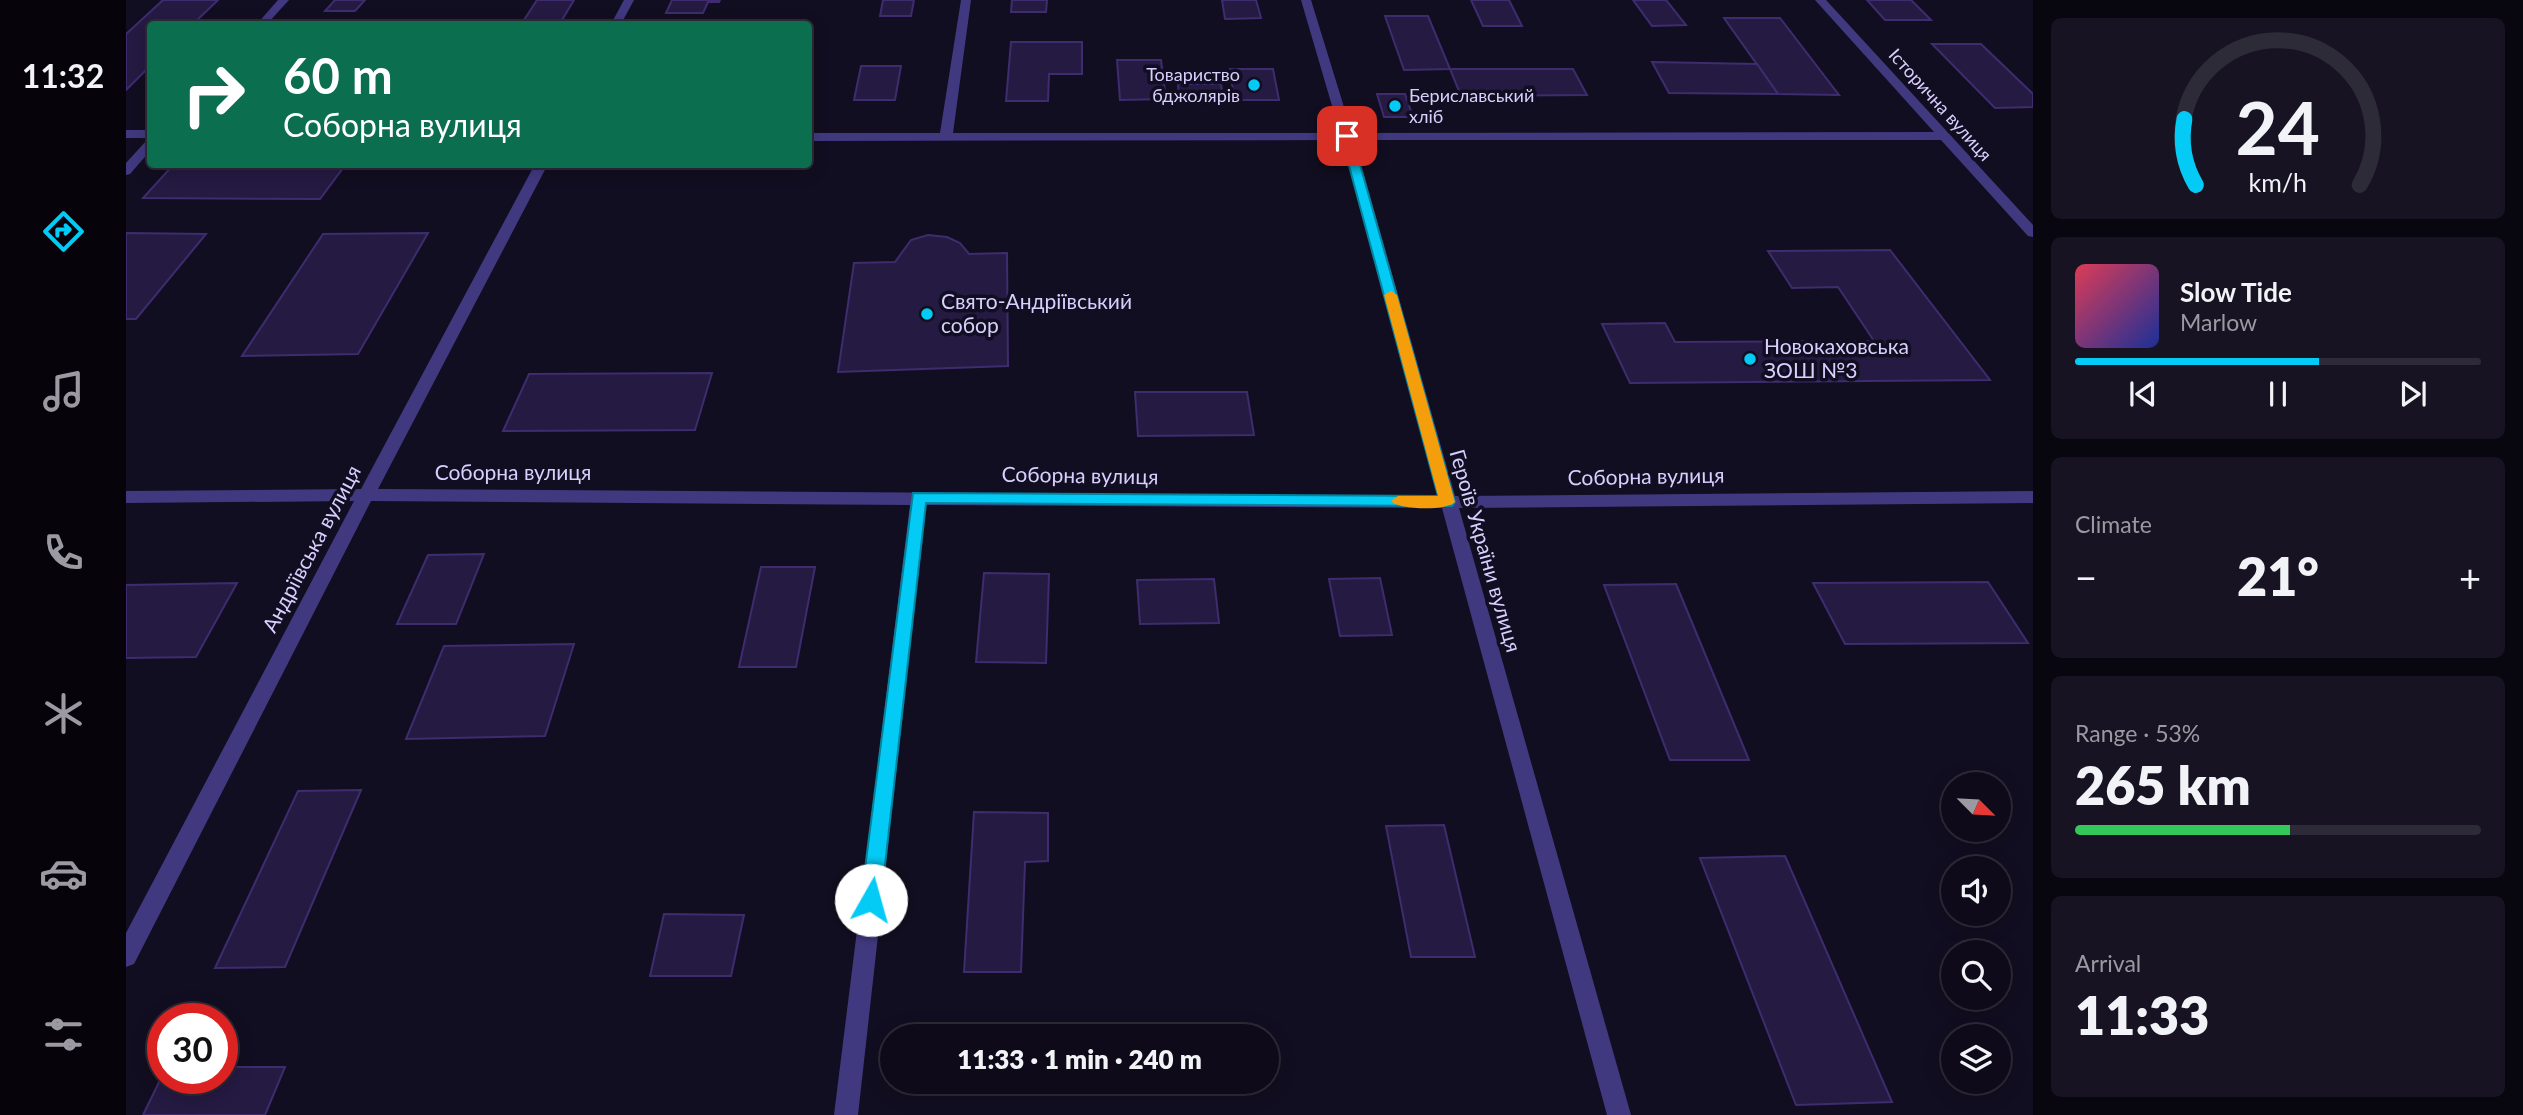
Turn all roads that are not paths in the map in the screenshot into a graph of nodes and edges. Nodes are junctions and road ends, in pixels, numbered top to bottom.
1 (284, 0) edge
2 (629, 0) edge
3 (966, 0) edge
4 (1306, 0) edge
5 (1820, 0) edge
6 (265, 21) edge
7 (618, 21) edge
8 (126, 134) edge
9 (147, 134) edge
10 (1347, 136) junction
11 (1945, 136) junction
12 (812, 137) edge
13 (946, 137) junction
14 (147, 147) edge
15 (540, 168) edge
16 (126, 171) edge
17 (2033, 233) edge
18 (366, 495) junction
19 (919, 497) junction
20 (2033, 497) edge
21 (126, 498) edge
22 (1447, 502) junction
23 (126, 956) edge
24 (846, 1115) edge
25 (1619, 1115) edge

1 - 6 street
2 - 7 street
3 - 13 street
4 - 10 street, Героїв України вулиця
5 - 11 street, Історична вулиця
8 - 9 street
10 - 11 street
10 - 13 street
10 - 22 street, Героїв України вулиця
11 - 17 street, Історична вулиця
12 - 13 street
14 - 16 street
15 - 18 street, Андріївська вулиця
18 - 19 street, Соборна вулиця
18 - 21 street, Соборна вулиця
18 - 23 street, Андріївська вулиця
19 - 22 street, Соборна вулиця
19 - 24 street
20 - 22 street, Соборна вулиця
22 - 25 street, Героїв України вулиця

